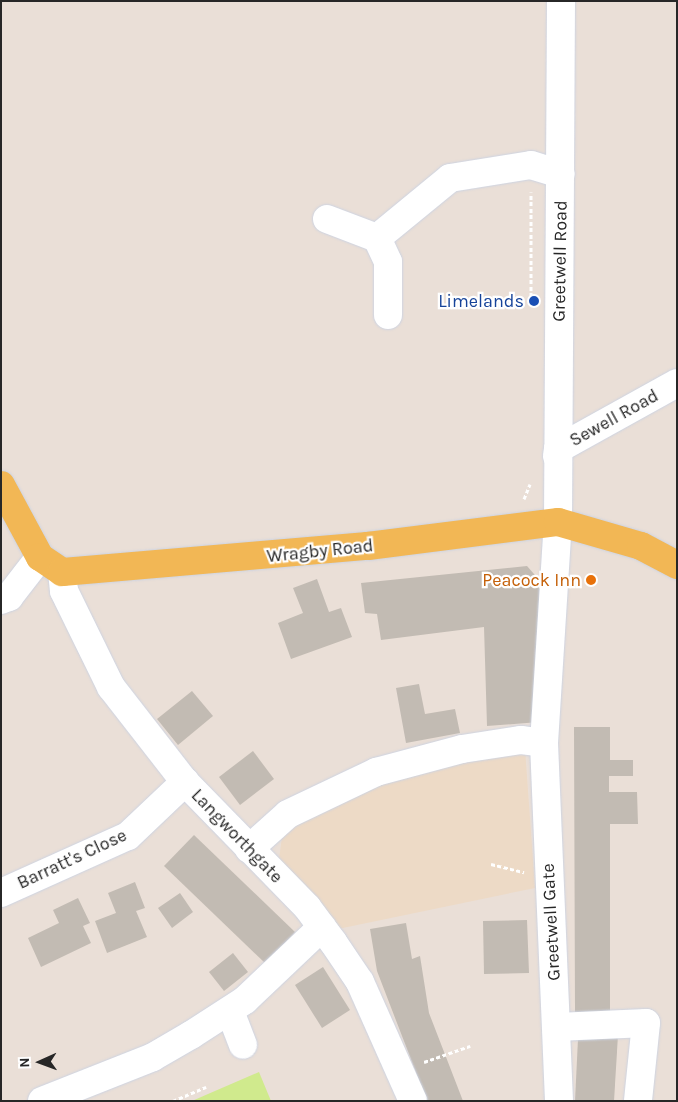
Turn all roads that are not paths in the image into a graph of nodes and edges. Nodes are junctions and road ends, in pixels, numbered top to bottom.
1 (560, 1) edge
2 (561, 174) junction
3 (327, 219) dead end
4 (377, 238) junction
5 (388, 315) dead end
6 (677, 384) edge
7 (557, 456) junction
8 (1, 485) edge
9 (558, 522) junction
10 (40, 557) junction
11 (677, 565) edge
12 (62, 572) junction
13 (1, 600) edge
14 (544, 743) junction
15 (185, 782) junction
16 (249, 849) junction
17 (1, 892) edge
18 (322, 927) junction
19 (230, 1011) junction
20 (557, 1027) junction
21 (243, 1045) dead end
22 (48, 1099) edge
23 (413, 1101) edge
24 (560, 1101) edge
25 (638, 1101) edge

1 - 2 street, Greetwell Road
2 - 4 street
2 - 7 street, Greetwell Road
3 - 4 street
4 - 5 street
6 - 7 street, Sewell Road
7 - 9 street, Greetwell Road
8 - 10 main road
9 - 11 main road, Wragby Road
9 - 12 main road, Wragby Road
9 - 14 street, Greetwell Gate
10 - 12 main road
10 - 13 street
12 - 15 street, Langworthgate
14 - 16 street
14 - 20 street, Greetwell Gate
15 - 16 street, Langworthgate
15 - 17 street, Barratt's Close
16 - 18 street, Langworthgate
18 - 19 street
18 - 23 street, Langworthgate
19 - 21 street
19 - 22 street
20 - 24 street, Greetwell Gate
20 - 25 street

